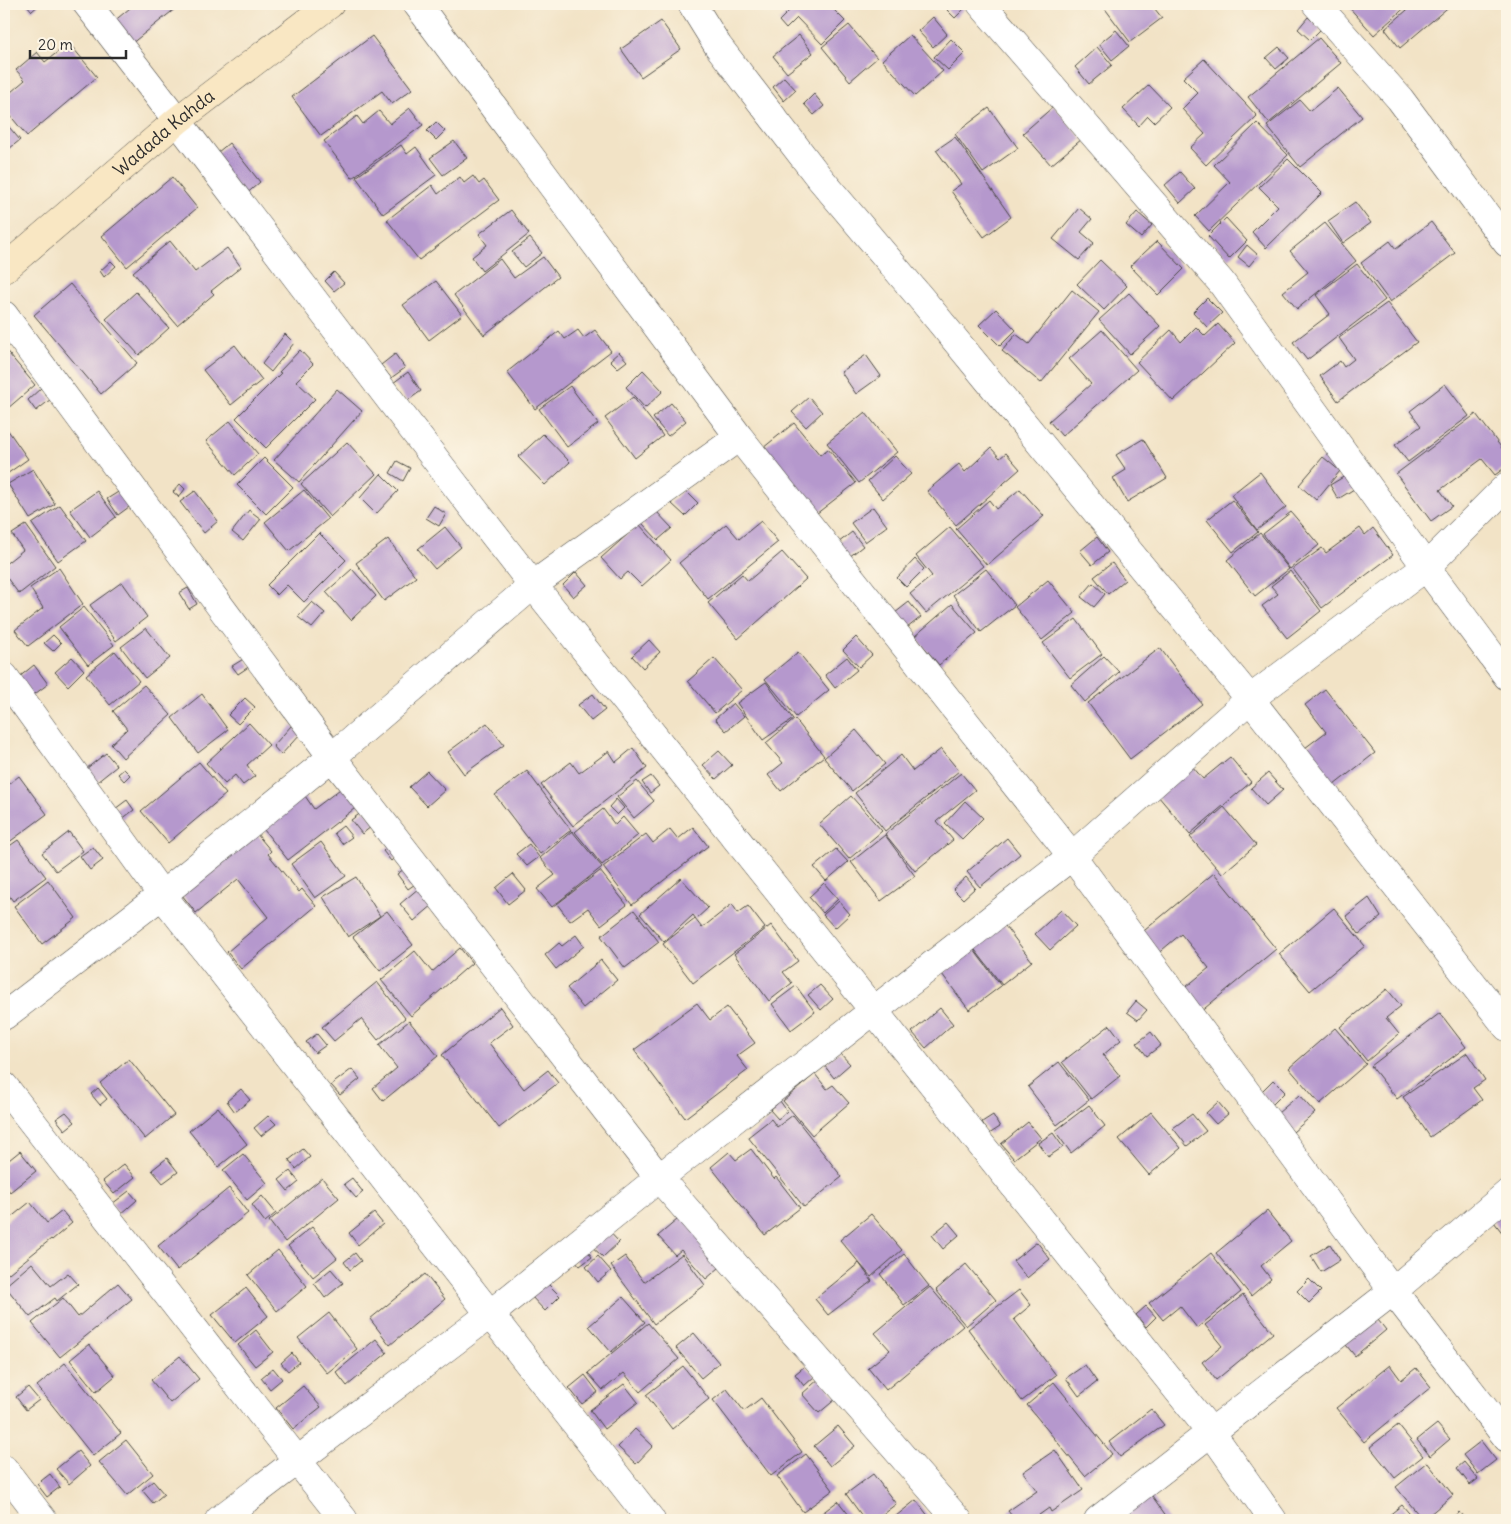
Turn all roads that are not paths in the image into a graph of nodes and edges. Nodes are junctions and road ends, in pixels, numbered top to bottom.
1 (87, 4) edge
2 (330, 4) edge
3 (417, 4) edge
4 (692, 4) edge
5 (981, 4) edge
6 (1316, 4) edge
7 (178, 120) junction
8 (1507, 243) edge
9 (4, 269) edge
10 (4, 315) edge
11 (739, 437) junction
12 (1507, 486) edge
13 (1426, 568) junction
14 (533, 586) junction
15 (4, 676) edge
16 (1507, 676) edge
17 (1250, 699) junction
18 (332, 757) junction
19 (1072, 856) junction
20 (162, 895) junction
21 (874, 1010) junction
22 (4, 1016) edge
23 (1507, 1027) edge
24 (4, 1086) edge
25 (659, 1178) junction
26 (1507, 1194) edge
27 (1393, 1291) junction
28 (489, 1315) junction
29 (1211, 1432) junction
30 (1507, 1438) edge
31 (297, 1460) junction
32 (4, 1469) edge
33 (43, 1520) edge
34 (219, 1520) edge
35 (344, 1520) edge
36 (651, 1520) edge
37 (958, 1520) edge
38 (1098, 1520) edge
39 (1273, 1520) edge

1 - 7 street
2 - 7 main road, Wadada Kahda
3 - 11 street
4 - 17 street
5 - 13 street
6 - 8 street
7 - 9 main road, Wadada Kahda
7 - 14 street
10 - 18 street
11 - 14 street
11 - 19 street
12 - 13 street
13 - 16 street
13 - 17 street
14 - 18 street
14 - 21 street
15 - 20 street
17 - 19 street
17 - 23 street
18 - 20 street
18 - 25 street
19 - 21 street
19 - 27 street
20 - 22 street
20 - 28 street
21 - 25 street
21 - 29 street
24 - 31 street
25 - 28 street
25 - 37 street
26 - 27 street
27 - 29 street
27 - 30 street
28 - 31 street
28 - 36 street
29 - 38 street
29 - 39 street
31 - 34 street
31 - 35 street
32 - 33 street

